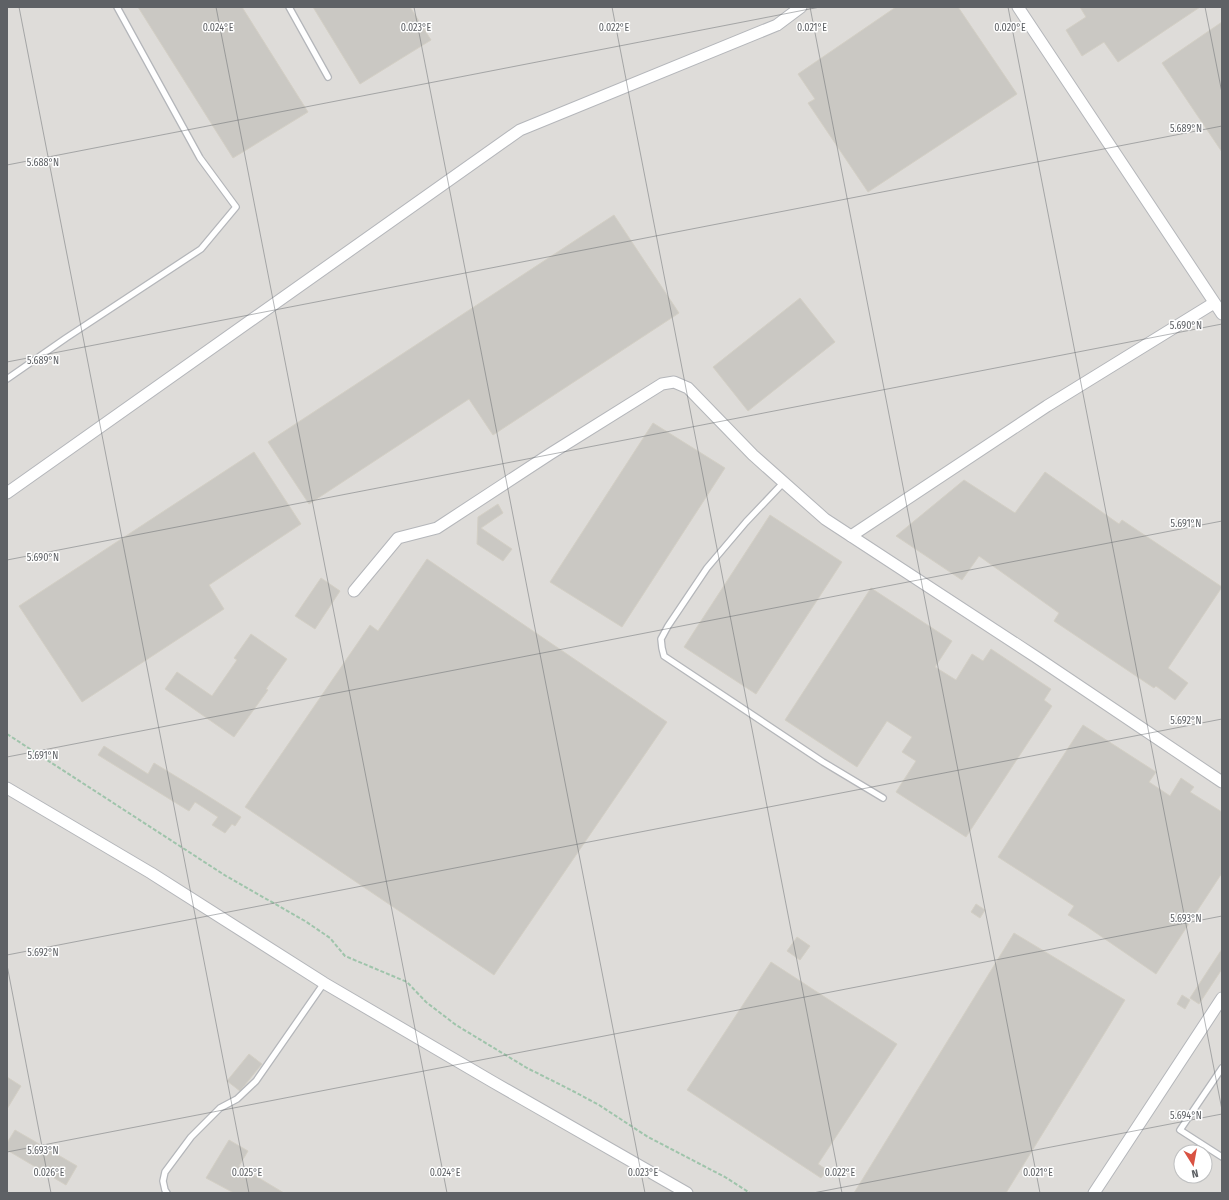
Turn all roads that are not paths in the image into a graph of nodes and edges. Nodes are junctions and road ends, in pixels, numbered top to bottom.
1 (117, 7) edge
2 (289, 7) edge
3 (802, 7) edge
4 (1022, 8) edge
5 (328, 77) dead end
6 (1214, 303) junction
7 (1222, 314) edge
8 (7, 379) edge
9 (784, 482) junction
10 (7, 493) edge
11 (851, 536) junction
12 (354, 591) dead end
13 (1222, 782) edge
14 (7, 788) edge
15 (882, 798) dead end
16 (324, 983) junction
17 (1222, 998) edge
18 (1222, 1068) edge
19 (1222, 1157) edge
20 (167, 1193) edge
21 (687, 1193) edge
22 (1094, 1193) edge

1 - 8 lane
2 - 5 lane
3 - 10 street
4 - 6 street
6 - 7 street
6 - 11 street
9 - 11 street
9 - 12 street
9 - 15 lane
11 - 13 street
14 - 16 street
16 - 20 lane
16 - 21 street
17 - 22 street
18 - 19 lane

